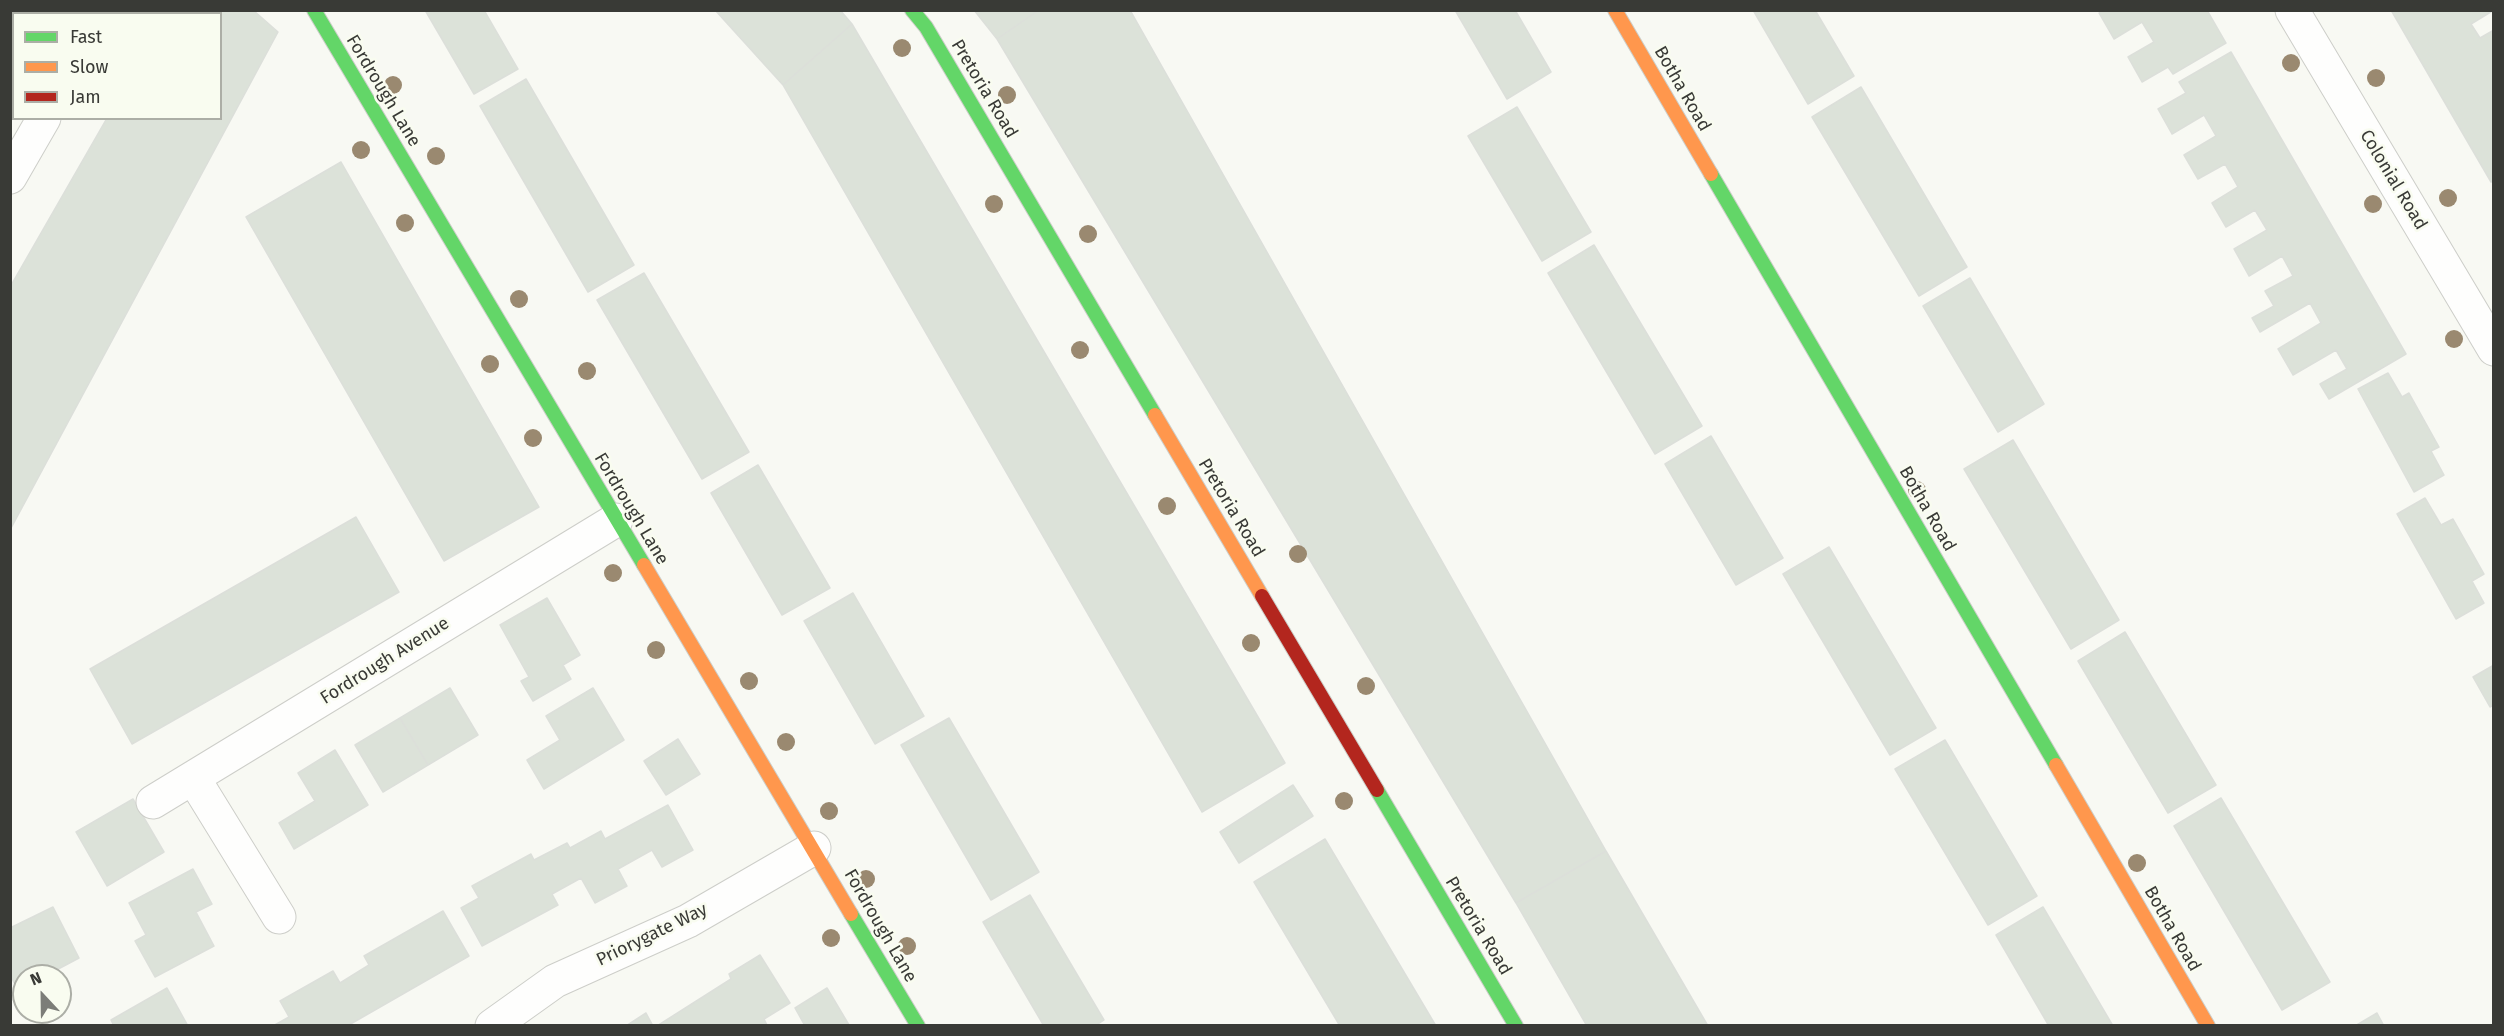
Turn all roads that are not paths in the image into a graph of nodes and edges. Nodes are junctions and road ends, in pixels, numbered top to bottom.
1 (314, 10) edge
2 (912, 10) edge
3 (1615, 10) edge
4 (2292, 10) edge
5 (43, 120) edge
6 (10, 177) edge
7 (2493, 349) edge
8 (616, 520) junction
9 (194, 779) junction
10 (153, 802) dead end
11 (814, 848) junction
12 (279, 917) dead end
13 (492, 1026) edge
14 (918, 1026) edge
15 (1516, 1026) edge
16 (2208, 1026) edge

1 - 8 street, Fordrough Lane
2 - 15 street, Pretoria Road
3 - 16 street, Botha Road
4 - 7 street, Colonial Road
5 - 6 street
8 - 9 street, Fordrough Avenue
8 - 11 street, Fordrough Lane
9 - 10 street, Fordrough Avenue
9 - 12 street
11 - 13 street, Priorygate Way
11 - 14 street, Fordrough Lane

